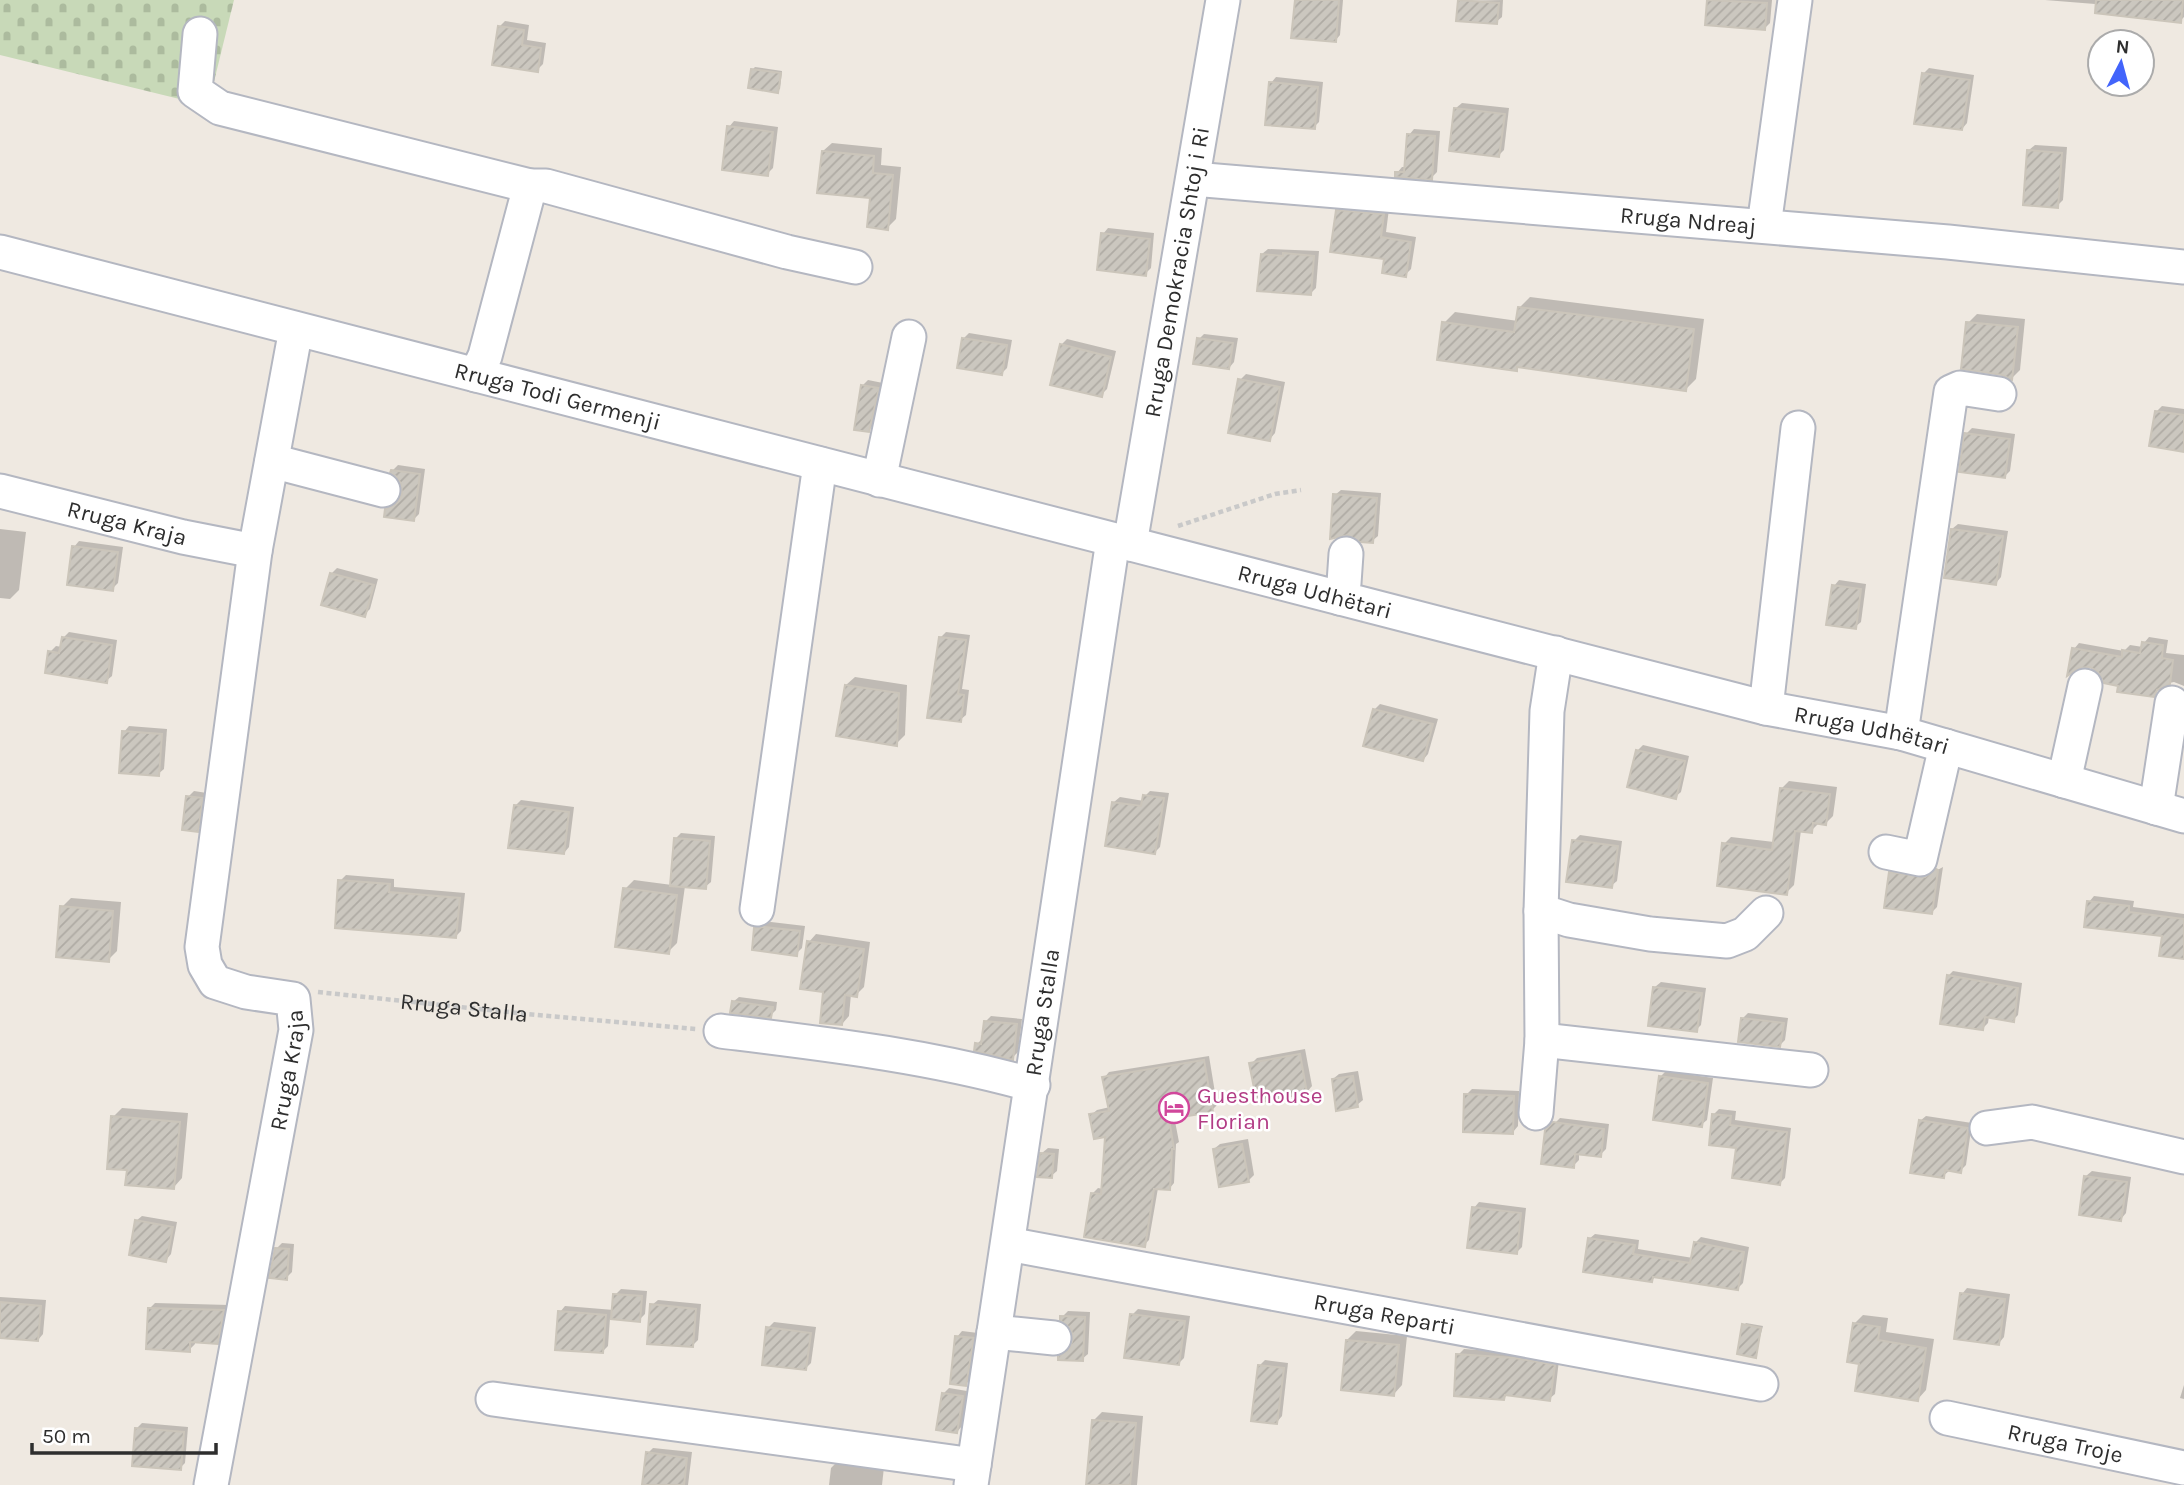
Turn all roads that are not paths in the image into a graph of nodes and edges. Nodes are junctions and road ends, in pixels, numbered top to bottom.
1 (1223, 0) edge
2 (1795, 0) edge
3 (200, 34) dead end
4 (1193, 179) junction
5 (530, 186) junction
6 (1764, 226) junction
7 (0, 252) edge
8 (855, 267) dead end
9 (2184, 267) edge
10 (296, 329) junction
11 (909, 337) dead end
12 (476, 375) junction
13 (1998, 394) dead end
14 (1798, 428) dead end
15 (272, 461) junction
16 (820, 464) junction
17 (879, 480) junction
18 (383, 490) dead end
19 (0, 491) edge
20 (1121, 542) junction
21 (255, 551) junction
22 (1346, 554) dead end
23 (1339, 598) junction
24 (1556, 653) junction
25 (2085, 686) dead end
26 (2172, 703) dead end
27 (1766, 708) junction
28 (1901, 733) junction
29 (1946, 746) junction
30 (2064, 781) junction
31 (2170, 812) edge
32 (1886, 852) dead end
33 (757, 909) dead end
34 (1541, 911) junction
35 (1766, 913) dead end
36 (721, 1031) road end
37 (1542, 1040) junction
38 (1811, 1070) dead end
39 (1033, 1085) junction
40 (1536, 1114) dead end
41 (1987, 1128) dead end
42 (2184, 1157) edge
43 (1008, 1244) junction
44 (994, 1332) junction
45 (1054, 1338) dead end
46 (1761, 1384) dead end
47 (493, 1399) dead end
48 (1948, 1418) dead end
49 (2184, 1468) edge
50 (973, 1475) edge
51 (211, 1485) edge

1 - 4 street, Rruga Demokracia Shtoj i Ri
2 - 6 street
3 - 5 street
4 - 6 street, Rruga Ndreaj
4 - 20 street, Rruga Demokracia Shtoj i Ri
5 - 8 street
5 - 12 street
6 - 9 street, Rruga Ndreaj
7 - 10 street, Rruga Todi Germenji
10 - 12 street, Rruga Todi Germenji
10 - 15 street, Rruga Kraja
11 - 17 street
12 - 16 street, Rruga Todi Germenji
13 - 28 street
14 - 27 street
15 - 18 street
15 - 21 street, Rruga Kraja
16 - 17 street, Rruga Todi Germenji
16 - 33 street
17 - 20 street, Rruga Todi Germenji
19 - 21 street, Rruga Kraja
20 - 23 street, Rruga Udhëtari
20 - 39 street, Rruga Stalla
21 - 51 street, Rruga Kraja
22 - 23 street
23 - 24 street, Rruga Udhëtari
24 - 27 street, Rruga Udhëtari
24 - 34 street
25 - 30 street
26 - 31 street
27 - 28 street, Rruga Udhëtari
28 - 29 street, Rruga Udhëtari
29 - 30 street, Rruga Udhëtari
29 - 32 street
30 - 31 street, Rruga Udhëtari
34 - 35 street
34 - 37 street
36 - 39 street
37 - 38 street
37 - 40 street
39 - 43 street, Rruga Stalla
41 - 42 street
43 - 44 street, Rruga Stalla
43 - 46 street, Rruga Reparti
44 - 45 street
44 - 50 street, Rruga Stalla
47 - 50 street
48 - 49 street, Rruga Troje

